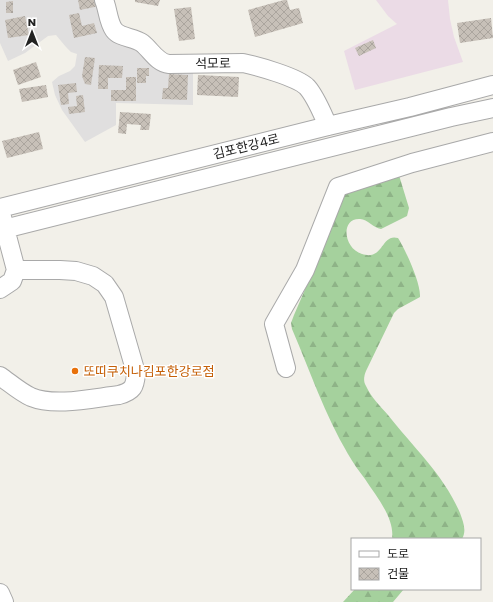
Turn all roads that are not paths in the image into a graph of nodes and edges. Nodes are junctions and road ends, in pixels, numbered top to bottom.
1 (104, 0) edge
2 (493, 85) edge
3 (493, 108) edge
4 (328, 126) junction
5 (493, 142) edge
6 (0, 209) edge
7 (3, 229) edge
8 (16, 270) junction
9 (0, 289) edge
10 (286, 368) dead end
11 (0, 376) edge
12 (0, 593) edge
13 (4, 602) edge

1 - 4 street, 석모로
2 - 4 street, 김포한강4로
3 - 7 street, 김포한강4로
4 - 6 street, 김포한강4로
5 - 10 street
6 - 7 street
7 - 8 street
8 - 9 street
8 - 11 street
12 - 13 street

